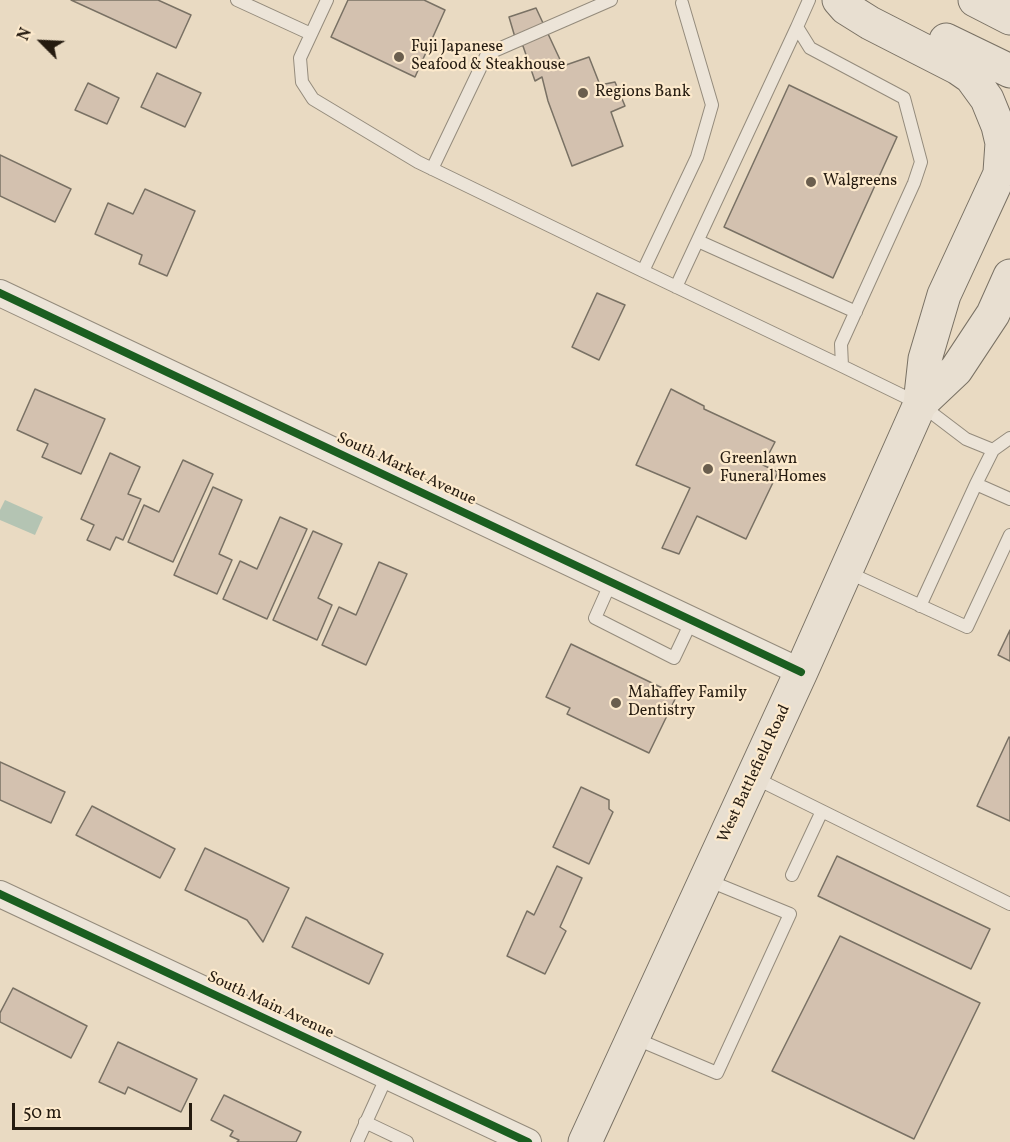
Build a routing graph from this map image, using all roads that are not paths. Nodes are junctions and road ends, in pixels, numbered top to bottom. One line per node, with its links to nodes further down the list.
1 (237, 0): 11 (lane)
2 (327, 0): 11 (lane)
3 (611, 0): 14 (lane)
4 (809, 0): 10 (lane)
5 (838, 0): 13 (main road)
6 (861, 0): 12 (main road)
7 (975, 0): 9 (main road)
8 (682, 1): 16 (lane)
9 (1010, 18)
10 (797, 27): 15 (lane); 20 (lane)
11 (311, 34): 14 (lane)
12 (1010, 71)
13 (1005, 162): 22 (main road, West Battlefield Road)
14 (432, 169): 16 (lane)
15 (698, 240): 18 (lane); 20 (lane)
16 (643, 271): 18 (lane)
17 (1010, 276): 22 (main road, West Battlefield Road)
18 (676, 287): 21 (lane)
19 (0, 293): 29 (street, South Market Avenue)
20 (856, 312): 21 (lane)
21 (842, 366): 22 (lane)
22 (920, 404): 24 (lane); 28 (main road, West Battlefield Road)
23 (1010, 438): 24 (lane)
24 (993, 450): 25 (lane)
25 (976, 484): 26 (lane); 30 (lane)
26 (1010, 499)
27 (1010, 535): 30 (lane)
28 (846, 571): 30 (lane); 32 (main road, West Battlefield Road)
29 (611, 582): 31 (street, South Market Avenue); 31 (lane)
30 (920, 606)
31 (692, 620): 32 (street, South Market Avenue)
32 (801, 672): 33 (main road, West Battlefield Road)
33 (753, 777): 34 (lane); 36 (main road, West Battlefield Road)
34 (822, 811): 35 (lane); 38 (lane)
35 (792, 875)
36 (706, 880): 39 (main road, West Battlefield Road); 39 (lane)
37 (0, 894): 40 (street, South Main Avenue)
38 (1010, 904)
39 (633, 1037): 45 (main road, West Battlefield Road)
40 (387, 1076): 41 (lane); 44 (street, South Main Avenue)
41 (365, 1122): 42 (lane); 43 (lane)
42 (357, 1142)
43 (407, 1142)
44 (528, 1142)
45 (585, 1142)

